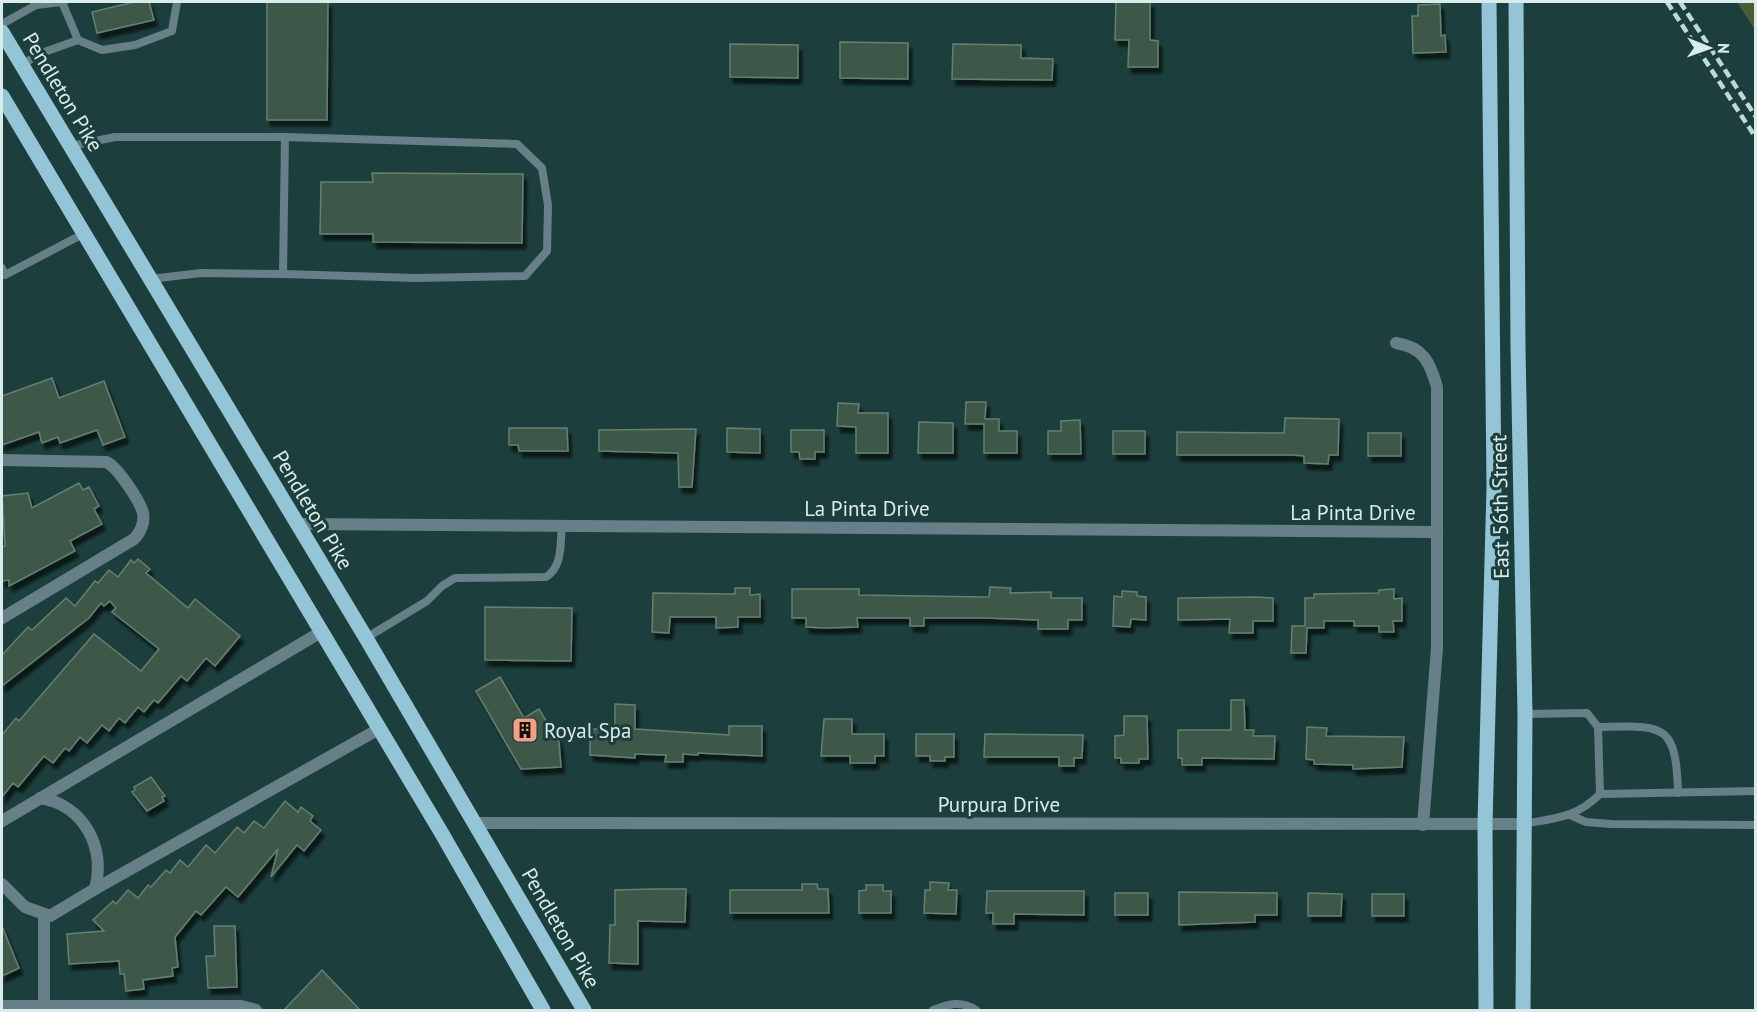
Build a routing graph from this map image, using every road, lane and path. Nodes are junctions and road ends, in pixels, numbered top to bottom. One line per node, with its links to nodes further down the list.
1 (63, 2): 5 (lane); 7 (lane)
2 (177, 2): 7 (lane)
3 (1489, 2): 34 (main road, East 56th Street)
4 (1516, 2): 24 (main road, East 56th Street)
5 (2, 24)
6 (2, 32): 8 (main road, Pendleton Pike)
7 (78, 40): 8 (lane)
8 (22, 66): 11 (main road, Pendleton Pike)
9 (2, 96): 12 (main road)
10 (285, 137): 11 (lane); 14 (lane); 14 (lane)
11 (71, 146): 15 (main road, Pendleton Pike)
12 (83, 234): 13 (lane); 22 (main road)
13 (3, 273)
14 (283, 274): 15 (lane)
15 (150, 279): 18 (main road, Pendleton Pike)
16 (1396, 343): 20 (street)
17 (2, 460): 21 (street)
18 (296, 524): 19 (street, La Pinta Drive); 23 (main road, Pendleton Pike)
19 (562, 526): 20 (street, La Pinta Drive); 23 (lane)
20 (1436, 532): 36 (street)
21 (2, 618)
22 (321, 633): 26 (main road); 30 (street)
23 (366, 638): 33 (main road, Pendleton Pike)
24 (1525, 714): 25 (lane); 35 (main road, East 56th Street)
25 (1598, 727): 28 (lane); 29 (lane)
26 (379, 729): 39 (street); 44 (main road)
27 (1755, 791): 28 (lane)
28 (1678, 793): 29 (lane)
29 (1600, 794): 31 (lane)
30 (40, 798): 32 (street); 39 (street)
31 (1570, 815): 35 (lane); 37 (lane)
32 (2, 821)
33 (475, 823): 36 (street, Purpura Drive); 45 (main road, Pendleton Pike)
34 (1485, 824): 35 (street, Purpura Drive); 36 (street, Purpura Drive); 48 (main road, East 56th Street)
35 (1523, 824): 49 (main road, East 56th Street)
36 (1423, 825)
37 (1755, 825)
38 (2, 884): 40 (street)
39 (95, 889): 40 (street)
40 (44, 915): 42 (street)
41 (2, 1006): 42 (street)
42 (44, 1008): 43 (street)
43 (256, 1011)
44 (543, 1011)
45 (584, 1011)
46 (933, 1011): 47 (lane)
47 (976, 1011)
48 (1486, 1011)
49 (1523, 1011)

